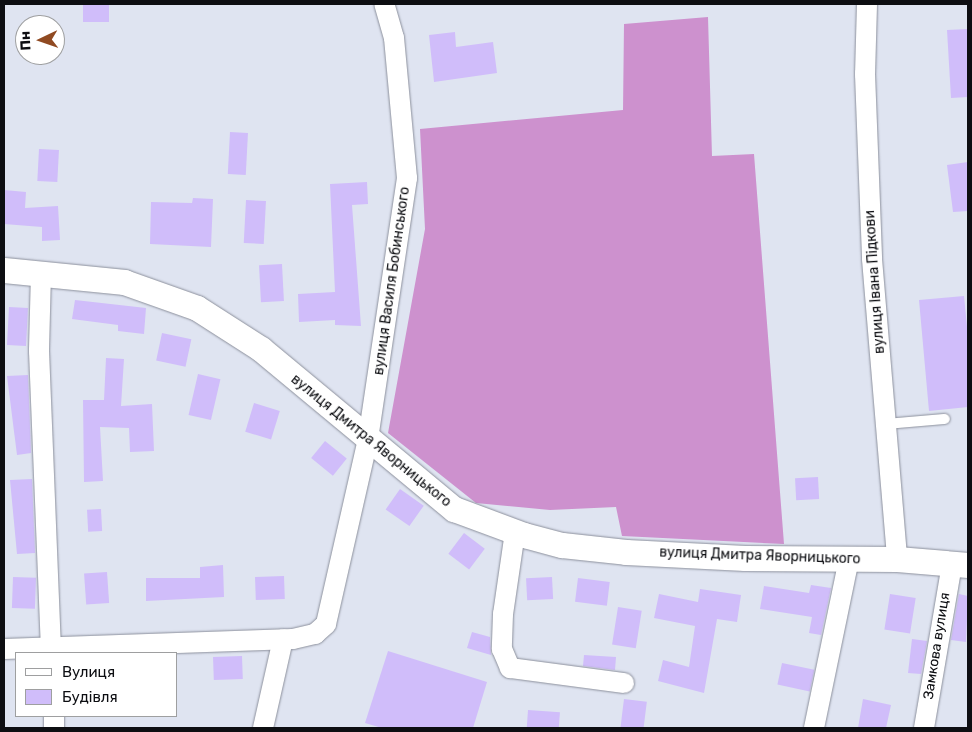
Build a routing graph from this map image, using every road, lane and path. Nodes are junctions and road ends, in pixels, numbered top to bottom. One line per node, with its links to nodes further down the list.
1 (384, 4): 7 (street, вулиця Василя Бобинського)
2 (867, 4): 6 (street, вулиця Івана Підкови)
3 (4, 270): 4 (street, вулиця Дмитра Яворницького)
4 (41, 273): 7 (street, вулиця Дмитра Яворницького); 14 (street)
5 (946, 419): 6 (lane)
6 (885, 424): 10 (street, вулиця Івана Підкови)
7 (368, 439): 8 (street, вулиця Дмитра Яворницького); 12 (street, вулиця Василя Бобинського)
8 (515, 532): 9 (street, вулиця Дмитра Яворницького); 15 (street)
9 (849, 559): 10 (street, вулиця Дмитра Яворницького); 17 (street)
10 (896, 559): 11 (street, вулиця Дмитра Яворницького)
11 (960, 565): 18 (street, Замкова вулиця)
12 (283, 639): 14 (street, вулиця Василя Бобинського); 16 (street)
13 (4, 649): 14 (street, вулиця Василя Бобинського)
14 (51, 651)
15 (624, 683)
16 (263, 728)
17 (814, 728)
18 (924, 728)

